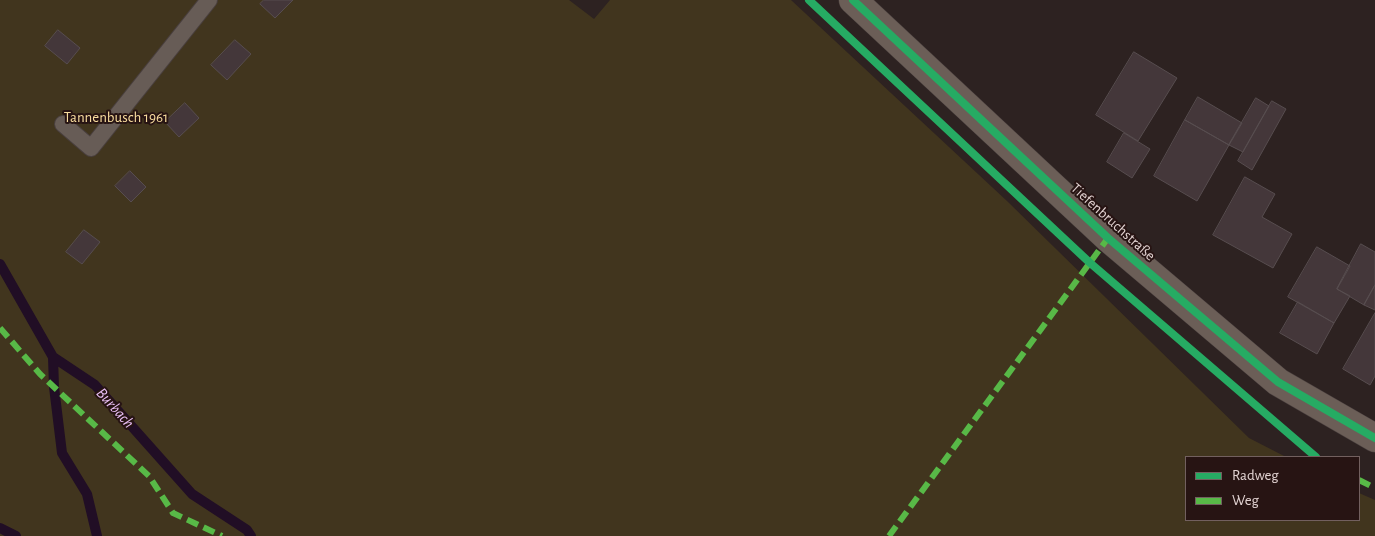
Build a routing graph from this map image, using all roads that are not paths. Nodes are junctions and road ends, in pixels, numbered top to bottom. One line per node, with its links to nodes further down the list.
1 (208, 0): 3 (lane)
2 (853, 0): 4 (street, Tiefenbruchstraße)
3 (63, 124)
4 (1375, 438)

